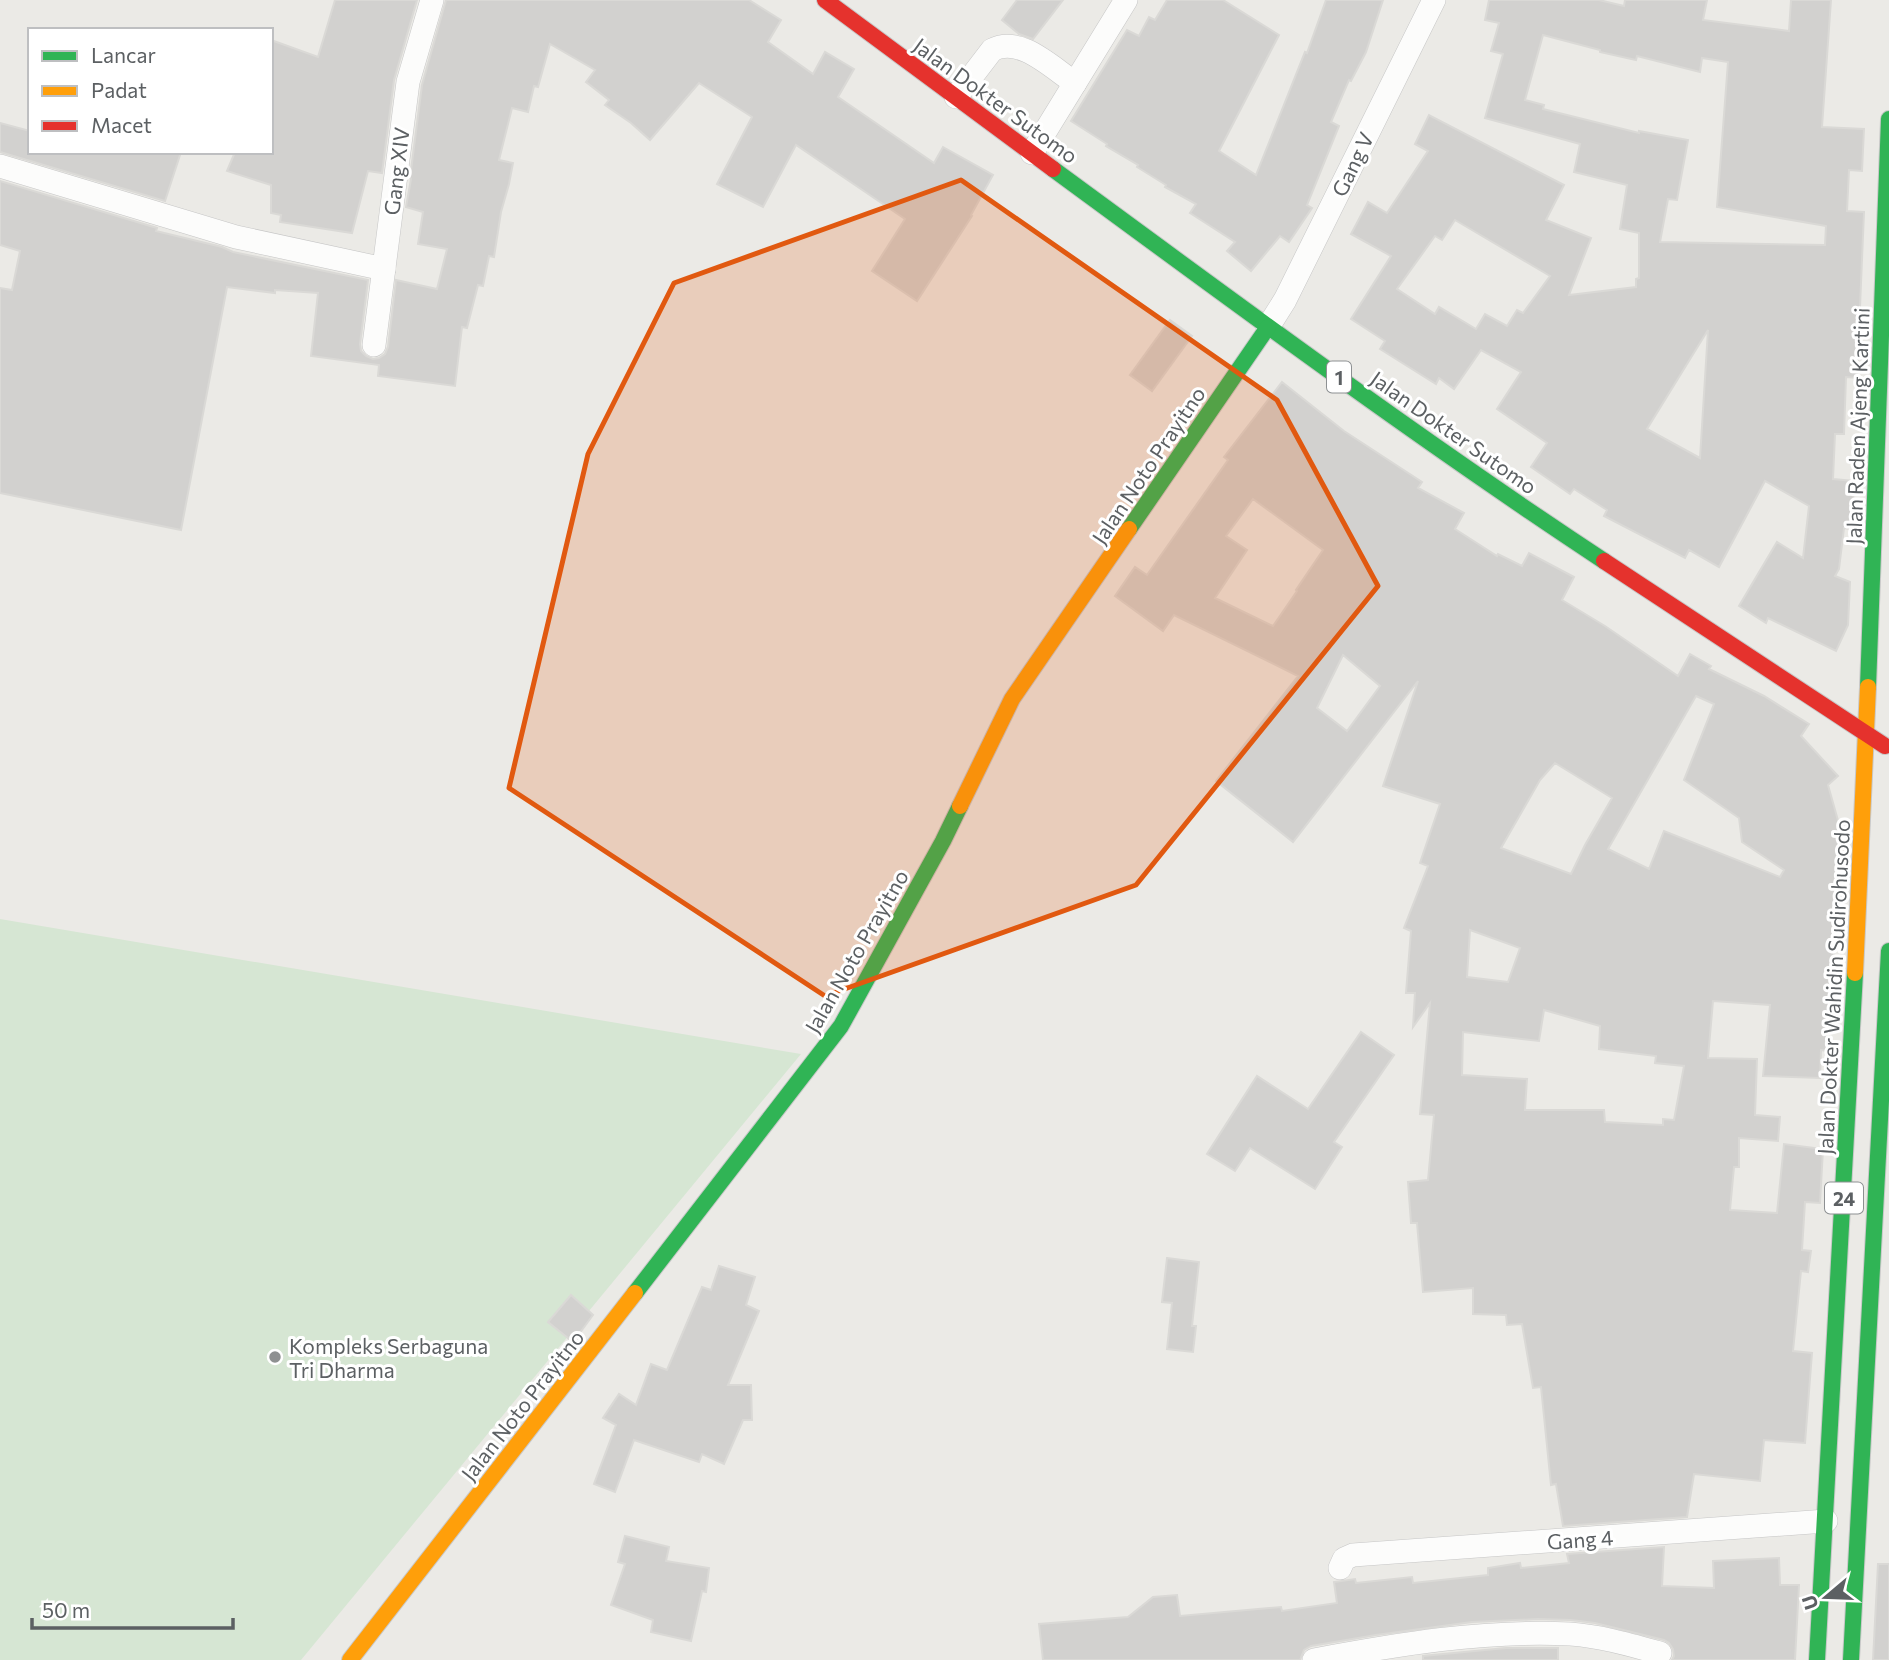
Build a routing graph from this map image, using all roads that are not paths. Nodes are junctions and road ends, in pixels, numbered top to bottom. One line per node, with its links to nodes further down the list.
1 (432, 0): 10 (street, Gang XIV)
2 (825, 0): 6 (main road, Jalan Dokter Sutomo / 1)
3 (1126, 0): 5 (street)
4 (1434, 0): 11 (street, Gang V)
5 (1075, 83): 6 (street); 8 (street)
6 (956, 97): 8 (main road, Jalan Dokter Sutomo / 1)
7 (1889, 119): 13 (main road, Jalan Raden Ajeng Kartini)
8 (1032, 153): 11 (main road, Jalan Dokter Sutomo / 1)
9 (0, 166): 10 (street)
10 (384, 269): 12 (street, Gang XIV)
11 (1268, 327): 13 (main road, Jalan Dokter Sutomo / 1); 19 (main road, Jalan Noto Prayitno)
12 (374, 345)
13 (1866, 735): 14 (main road, 1); 16 (main road, Jalan Dokter Wahidin Sudirohusodo / 24)
14 (1889, 749)
15 (1889, 951): 22 (main road, 24)
16 (1826, 1521): 17 (street, Gang 4); 21 (main road, Jalan Dokter Wahidin Sudirohusodo / 24)
17 (1340, 1568)
18 (1660, 1653): 20 (street)
19 (349, 1660)
20 (1314, 1660)
21 (1818, 1660)
22 (1851, 1660)

